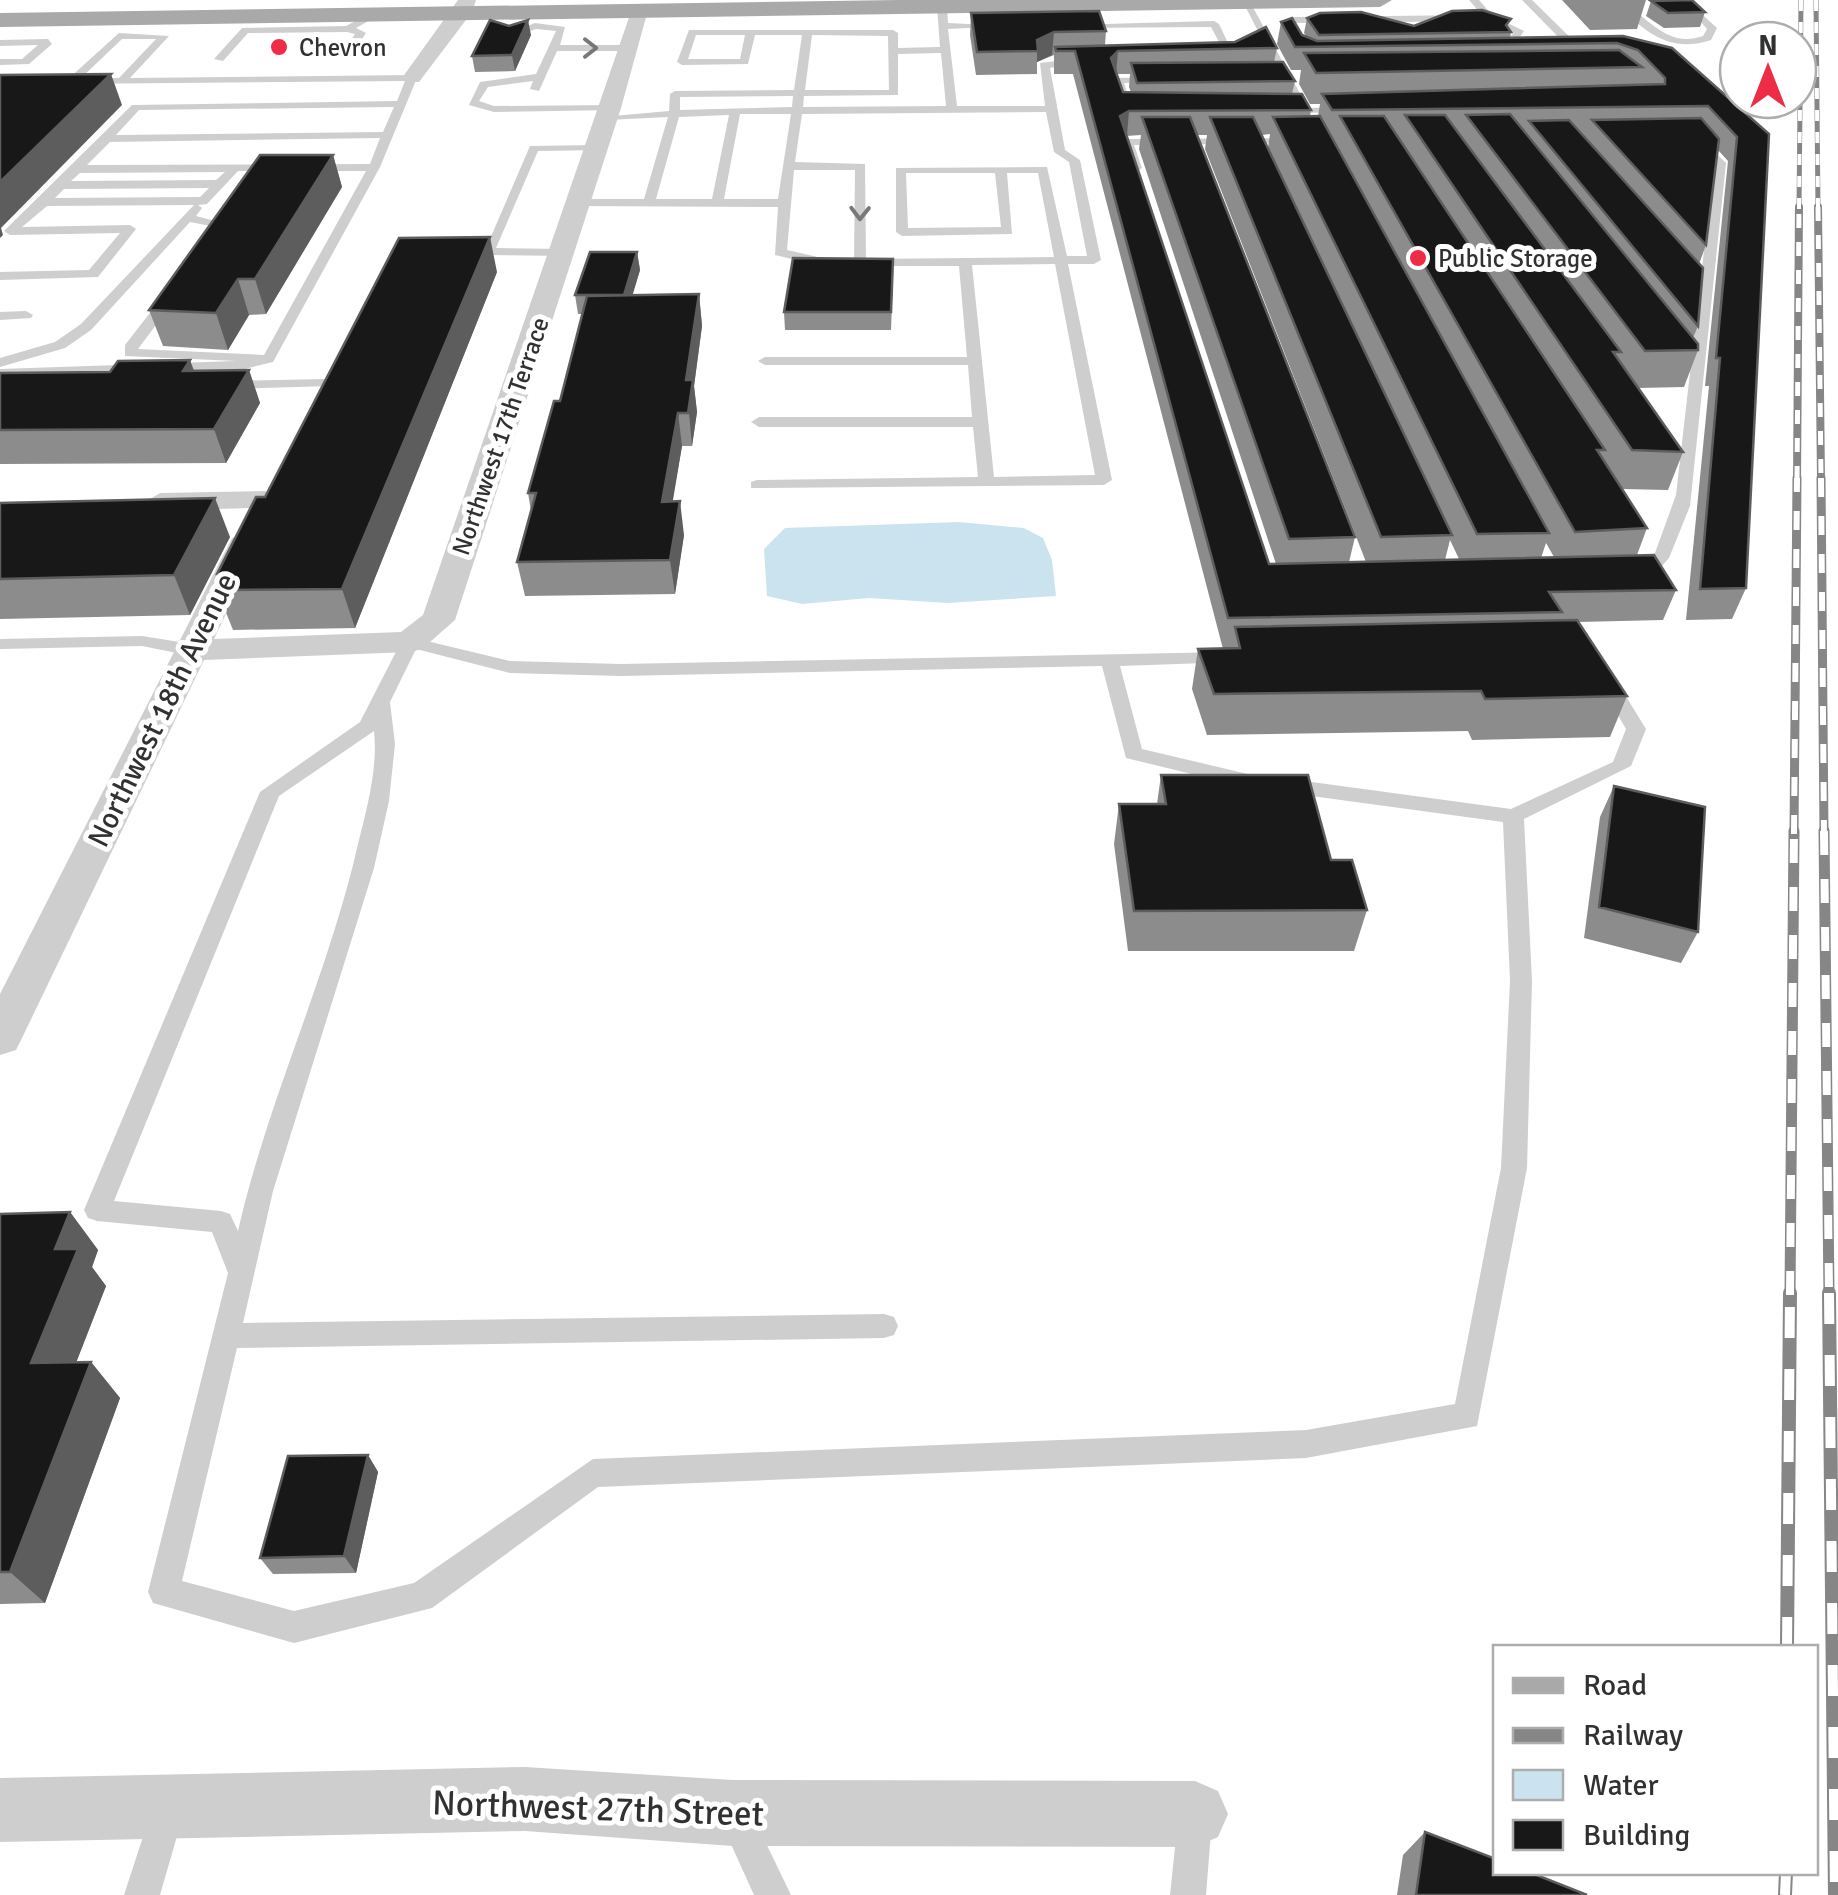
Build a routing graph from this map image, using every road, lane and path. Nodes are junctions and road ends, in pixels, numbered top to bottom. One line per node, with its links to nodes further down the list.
1 (427, 0): 8 (main road)
2 (1380, 0): 5 (main road)
3 (1474, 0): 16 (lane)
4 (1527, 0): 34 (lane)
5 (1245, 1): 14 (main road); 51 (lane)
6 (1619, 4): 10 (lane); 12 (lane)
7 (648, 5): 9 (main road); 15 (main road); 31 (street, Northwest 17th Terrace)
8 (0, 6)
9 (465, 6): 13 (main road); 49 (street)
10 (1687, 6)
11 (1057, 10): 14 (main road); 15 (main road)
12 (1652, 10)
13 (376, 13): 19 (main road); 22 (lane)
14 (1100, 14): 20 (lane); 27 (lane)
15 (943, 16): 21 (lane); 32 (lane)
16 (1490, 18): 17 (lane); 39 (lane)
17 (1405, 19): 23 (lane); 37 (lane)
18 (0, 20): 19 (main road)
19 (240, 22): 22 (lane); 42 (lane)
20 (1162, 24): 28 (lane); 43 (lane)
21 (1015, 26)
22 (348, 28): 36 (lane)
23 (1414, 31)
24 (750, 32): 24 (lane); 25 (lane)
25 (808, 34): 33 (lane); 55 (lane)
26 (510, 35): 30 (lane)
27 (1110, 42)
28 (1170, 42)
29 (0, 43): 45 (lane)
30 (552, 48): 31 (lane, one-way to 31); 47 (lane)
31 (628, 48): 66 (street, Northwest 17th Terrace)
32 (946, 50): 33 (lane); 60 (lane)
33 (893, 51): 55 (lane)
34 (1580, 53): 35 (lane); 41 (lane)
35 (1600, 53)
36 (347, 54)
37 (1306, 54)
38 (1505, 54): 39 (lane)
39 (1523, 54): 40 (lane)
40 (1542, 54)
41 (1561, 54)
42 (219, 59)
43 (1196, 59)
44 (1101, 60): 58 (lane)
45 (0, 62)
46 (492, 71): 54 (lane)
47 (539, 76): 54 (lane); 56 (lane)
48 (1306, 77): 51 (lane)
49 (412, 78): 53 (lane); 57 (lane)
50 (1268, 78): 51 (lane)
51 (1285, 78): 61 (lane)
52 (1174, 79): 65 (lane)
53 (122, 82): 53 (lane)
54 (484, 84): 66 (lane)
55 (799, 93): 59 (lane); 67 (lane)
56 (530, 101)
57 (402, 104): 69 (lane); 71 (lane)
58 (1051, 109): 60 (lane); 95 (lane)
59 (796, 110): 60 (lane); 63 (lane); 78 (lane)
60 (952, 110)
61 (1304, 110): 62 (lane); 64 (lane); 68 (lane)
62 (1364, 110)
63 (735, 111): 67 (lane); 90 (lane)
64 (1284, 111)
65 (1148, 112)
66 (609, 113): 67 (lane); 75 (street, Northwest 17th Terrace)
67 (674, 116): 89 (lane)
68 (1312, 126)
69 (388, 135): 71 (lane); 79 (lane)
70 (1678, 136): 101 (lane)
71 (107, 139): 81 (lane)
72 (1193, 141): 73 (lane); 77 (lane); 83 (lane)
73 (1256, 141): 74 (lane); 76 (lane)
74 (1321, 141)
75 (597, 148): 88 (street, Northwest 17th Terrace); 94 (lane)
76 (1264, 159)
77 (1200, 160)
78 (789, 166): 91 (lane); 96 (lane, one-way to 96)
79 (374, 167): 80 (lane); 108 (lane)
80 (235, 168): 81 (lane); 84 (lane)
81 (77, 169): 85 (lane)
82 (1001, 170): 82 (lane); 95 (lane)
83 (1139, 179)
84 (220, 184): 85 (lane); 86 (lane)
85 (62, 185): 87 (lane)
86 (203, 201): 87 (lane); 92 (lane)
87 (44, 202): 98 (lane)
88 (579, 203): 89 (lane); 94 (street, Northwest 17th Terrace)
89 (648, 203): 90 (lane)
90 (718, 203): 91 (lane)
91 (784, 203): 96 (lane)
92 (187, 218): 93 (lane); 104 (lane)
93 (203, 252)
94 (562, 253): 129 (street, Northwest 17th Terrace)
95 (1061, 261): 97 (lane); 122 (lane)
96 (859, 262): 97 (lane)
97 (965, 262): 107 (lane)
98 (0, 276)
99 (1691, 278): 101 (lane)
100 (182, 280): 108 (lane)
101 (1704, 292): 114 (lane)
102 (0, 316): 103 (lane)
103 (26, 316)
104 (77, 332): 105 (lane); 109 (lane); 112 (lane)
105 (0, 352)
106 (765, 360): 107 (lane)
107 (974, 361): 118 (lane)
108 (244, 362): 112 (lane)
109 (0, 363)
110 (1682, 363): 114 (lane)
111 (334, 368): 115 (lane); 116 (street)
112 (92, 371): 113 (lane)
113 (0, 373)
114 (1694, 378): 121 (lane)
115 (0, 390)
116 (309, 416)
117 (759, 422): 118 (lane)
118 (980, 422): 122 (lane)
119 (1674, 465): 121 (lane)
120 (282, 467): 124 (street, Northwest 18th Avenue)
121 (1686, 481): 127 (lane)
122 (986, 482): 123 (lane)
123 (756, 484)
124 (265, 500): 125 (street); 131 (street, Northwest 18th Avenue)
125 (132, 503)
126 (1643, 549): 127 (lane)
127 (1653, 565): 128 (lane)
128 (1611, 580)
129 (410, 642): 131 (street); 133 (lane); 135 (lane)
130 (0, 644): 131 (lane)
131 (192, 650): 137 (street, Northwest 18th Avenue)
132 (1245, 658): 133 (lane)
133 (1110, 660): 136 (lane)
134 (1595, 669): 136 (lane)
135 (380, 702): 138 (lane); 138 (lane)
136 (1513, 816): 140 (lane)
137 (0, 1038)
138 (241, 1272): 140 (lane)
139 (884, 1326): 140 (lane)
140 (226, 1336)
141 (0, 1810): 142 (street, Northwest 27th Street)
142 (168, 1810): 143 (street, Northwest 27th Street); 145 (lane)
143 (733, 1813): 144 (street, Northwest 27th Street); 146 (lane)
144 (1195, 1814): 147 (lane)
145 (142, 1895)
146 (773, 1895)
147 (1188, 1895)

